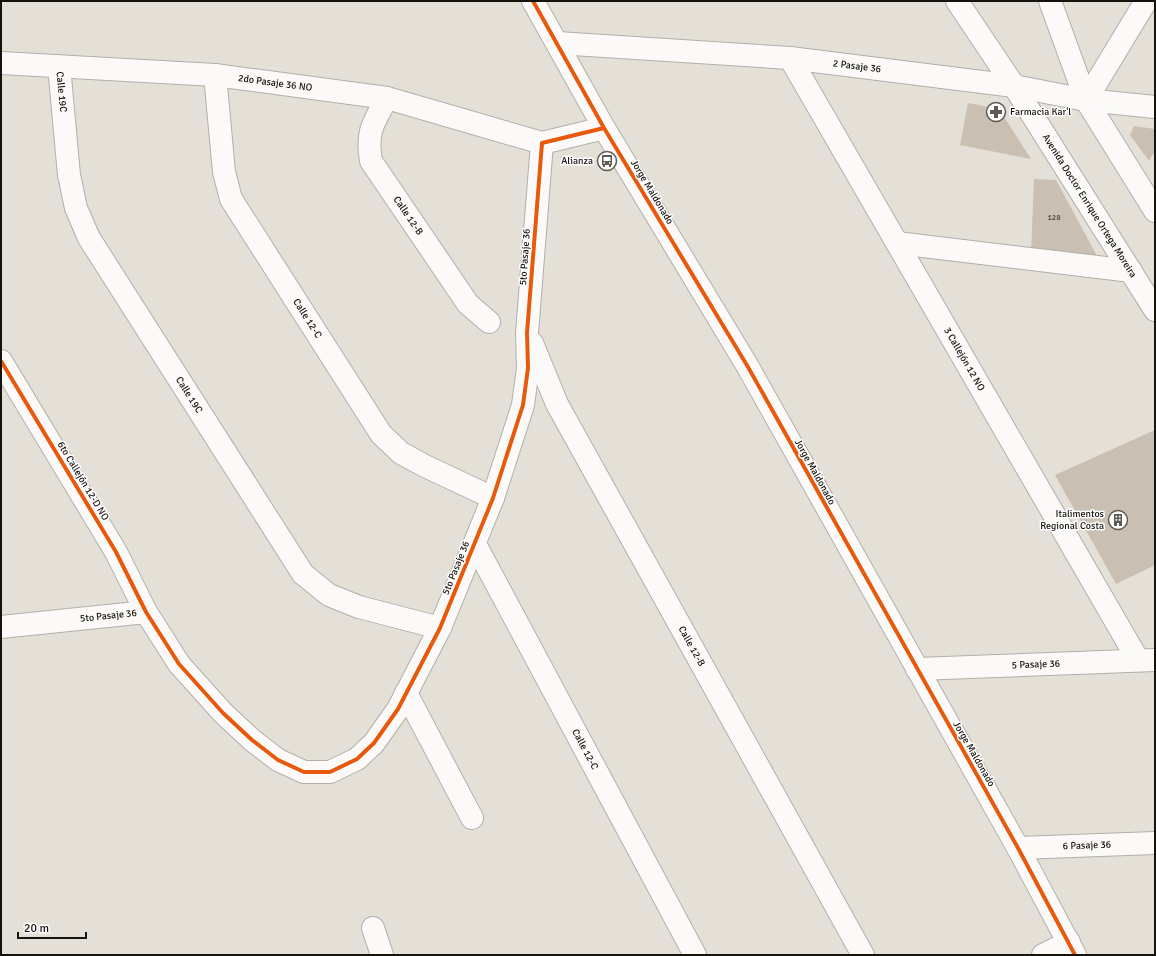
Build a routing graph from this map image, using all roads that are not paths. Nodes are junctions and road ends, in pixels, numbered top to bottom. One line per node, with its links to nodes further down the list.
1 (533, 1): 5 (street, Jorge Maldonado)
2 (957, 1): 10 (street, Avenida Doctor Enrique Ortega Moreira)
3 (1050, 1): 12 (street)
4 (1146, 1): 12 (street)
5 (557, 43): 6 (street, 2 Pasaje 36); 14 (street, Jorge Maldonado)
6 (790, 58): 10 (street, 2 Pasaje 36); 17 (street, 3 Callejón 12 NO)
7 (1, 63): 8 (street, 2do Pasaje 36 NO)
8 (59, 66): 9 (street, 2do Pasaje 36 NO); 27 (street, Calle 19C)
9 (216, 75): 11 (street, 2do Pasaje 36 NO); 23 (street, Calle 12-C)
10 (1014, 86): 12 (street, 2 Pasaje 36); 18 (street, Avenida Doctor Enrique Ortega Moreira)
11 (387, 98): 15 (street, 2do Pasaje 36 NO); 20 (street, Calle 12-B)
12 (1086, 100): 13 (street, 2 Pasaje 36); 16 (street)
13 (1155, 107)
14 (604, 128): 15 (street); 29 (street, Jorge Maldonado)
15 (542, 143): 21 (street, 5to Pasaje 36)
16 (1155, 211)
17 (897, 243): 18 (street); 28 (street, 3 Callejón 12 NO)
18 (1130, 272): 19 (street, Avenida Doctor Enrique Ortega Moreira)
19 (1155, 310)
20 (489, 322)
21 (527, 333): 23 (street, 5to Pasaje 36); 38 (street, Calle 12-B)
22 (1, 361): 25 (street, 6to Callejón 12-D NO)
23 (493, 498): 24 (street, 5to Pasaje 36)
24 (475, 544): 27 (street, 5to Pasaje 36); 37 (street, Calle 12-C)
25 (146, 612): 26 (street, 5to Pasaje 36); 30 (street, 5to Pasaje 36)
26 (1, 627)
27 (440, 628): 30 (street, 5to Pasaje 36)
28 (1147, 660): 29 (street, 5 Pasaje 36)
29 (917, 669): 33 (street, Jorge Maldonado)
30 (406, 693): 31 (street)
31 (472, 818)
32 (1155, 843): 33 (street, 6 Pasaje 36)
33 (1018, 848): 35 (street, Jorge Maldonado)
34 (373, 928): 36 (street)
35 (1072, 949): 39 (street)
36 (382, 955)
37 (695, 955)
38 (863, 955)
39 (1043, 955)

